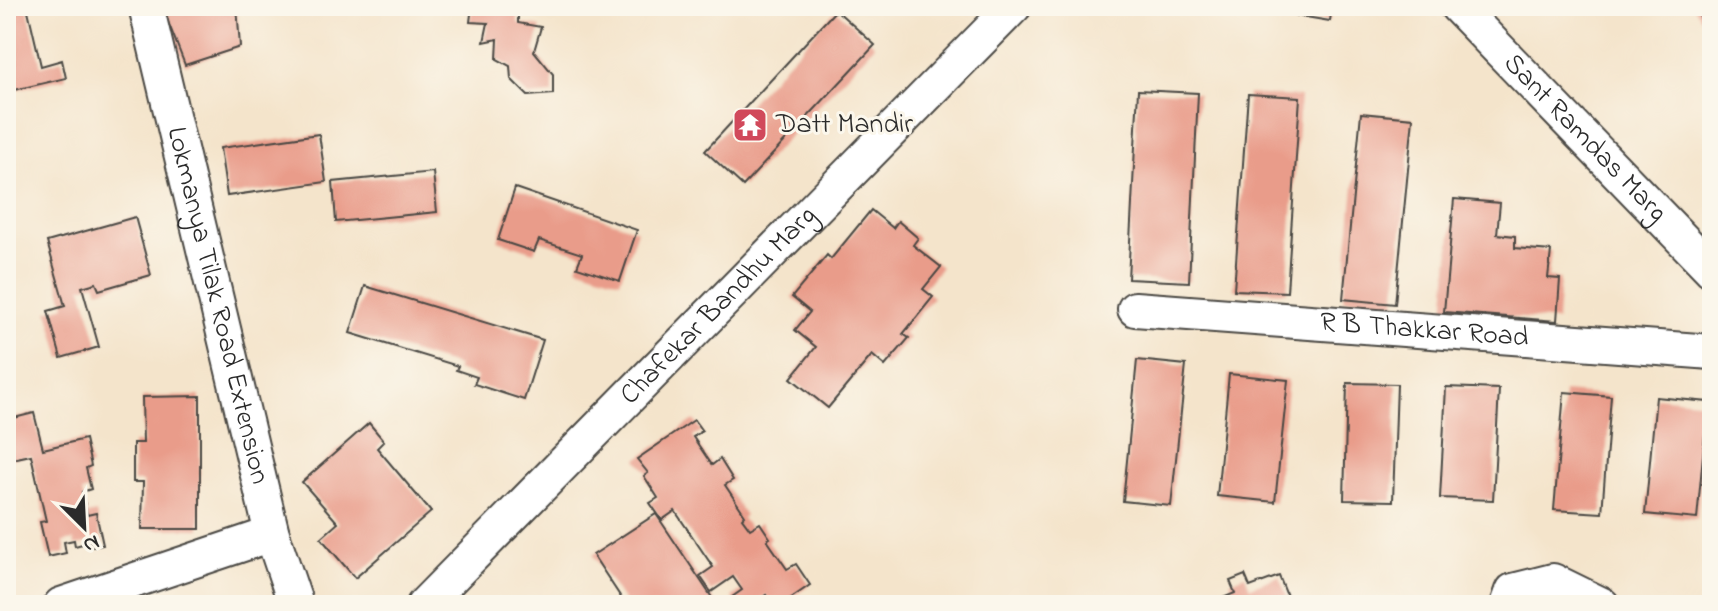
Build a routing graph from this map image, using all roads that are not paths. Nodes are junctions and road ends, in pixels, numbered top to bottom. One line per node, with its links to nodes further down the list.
1 (146, 6): 7 (street, Lokmanya Tilak Road Extension)
2 (1014, 6): 10 (street, Chafekar Bandhu Marg)
3 (1457, 6): 4 (street, Sant Ramdas Marg)
4 (1712, 270)
5 (1135, 309): 6 (street, R B Thakkar Road)
6 (1712, 352)
7 (272, 534): 8 (street); 9 (street, Lokmanya Tilak Road Extension)
8 (61, 605)
9 (296, 605)
10 (424, 605)
11 (1508, 605): 12 (street)
12 (1602, 605)

